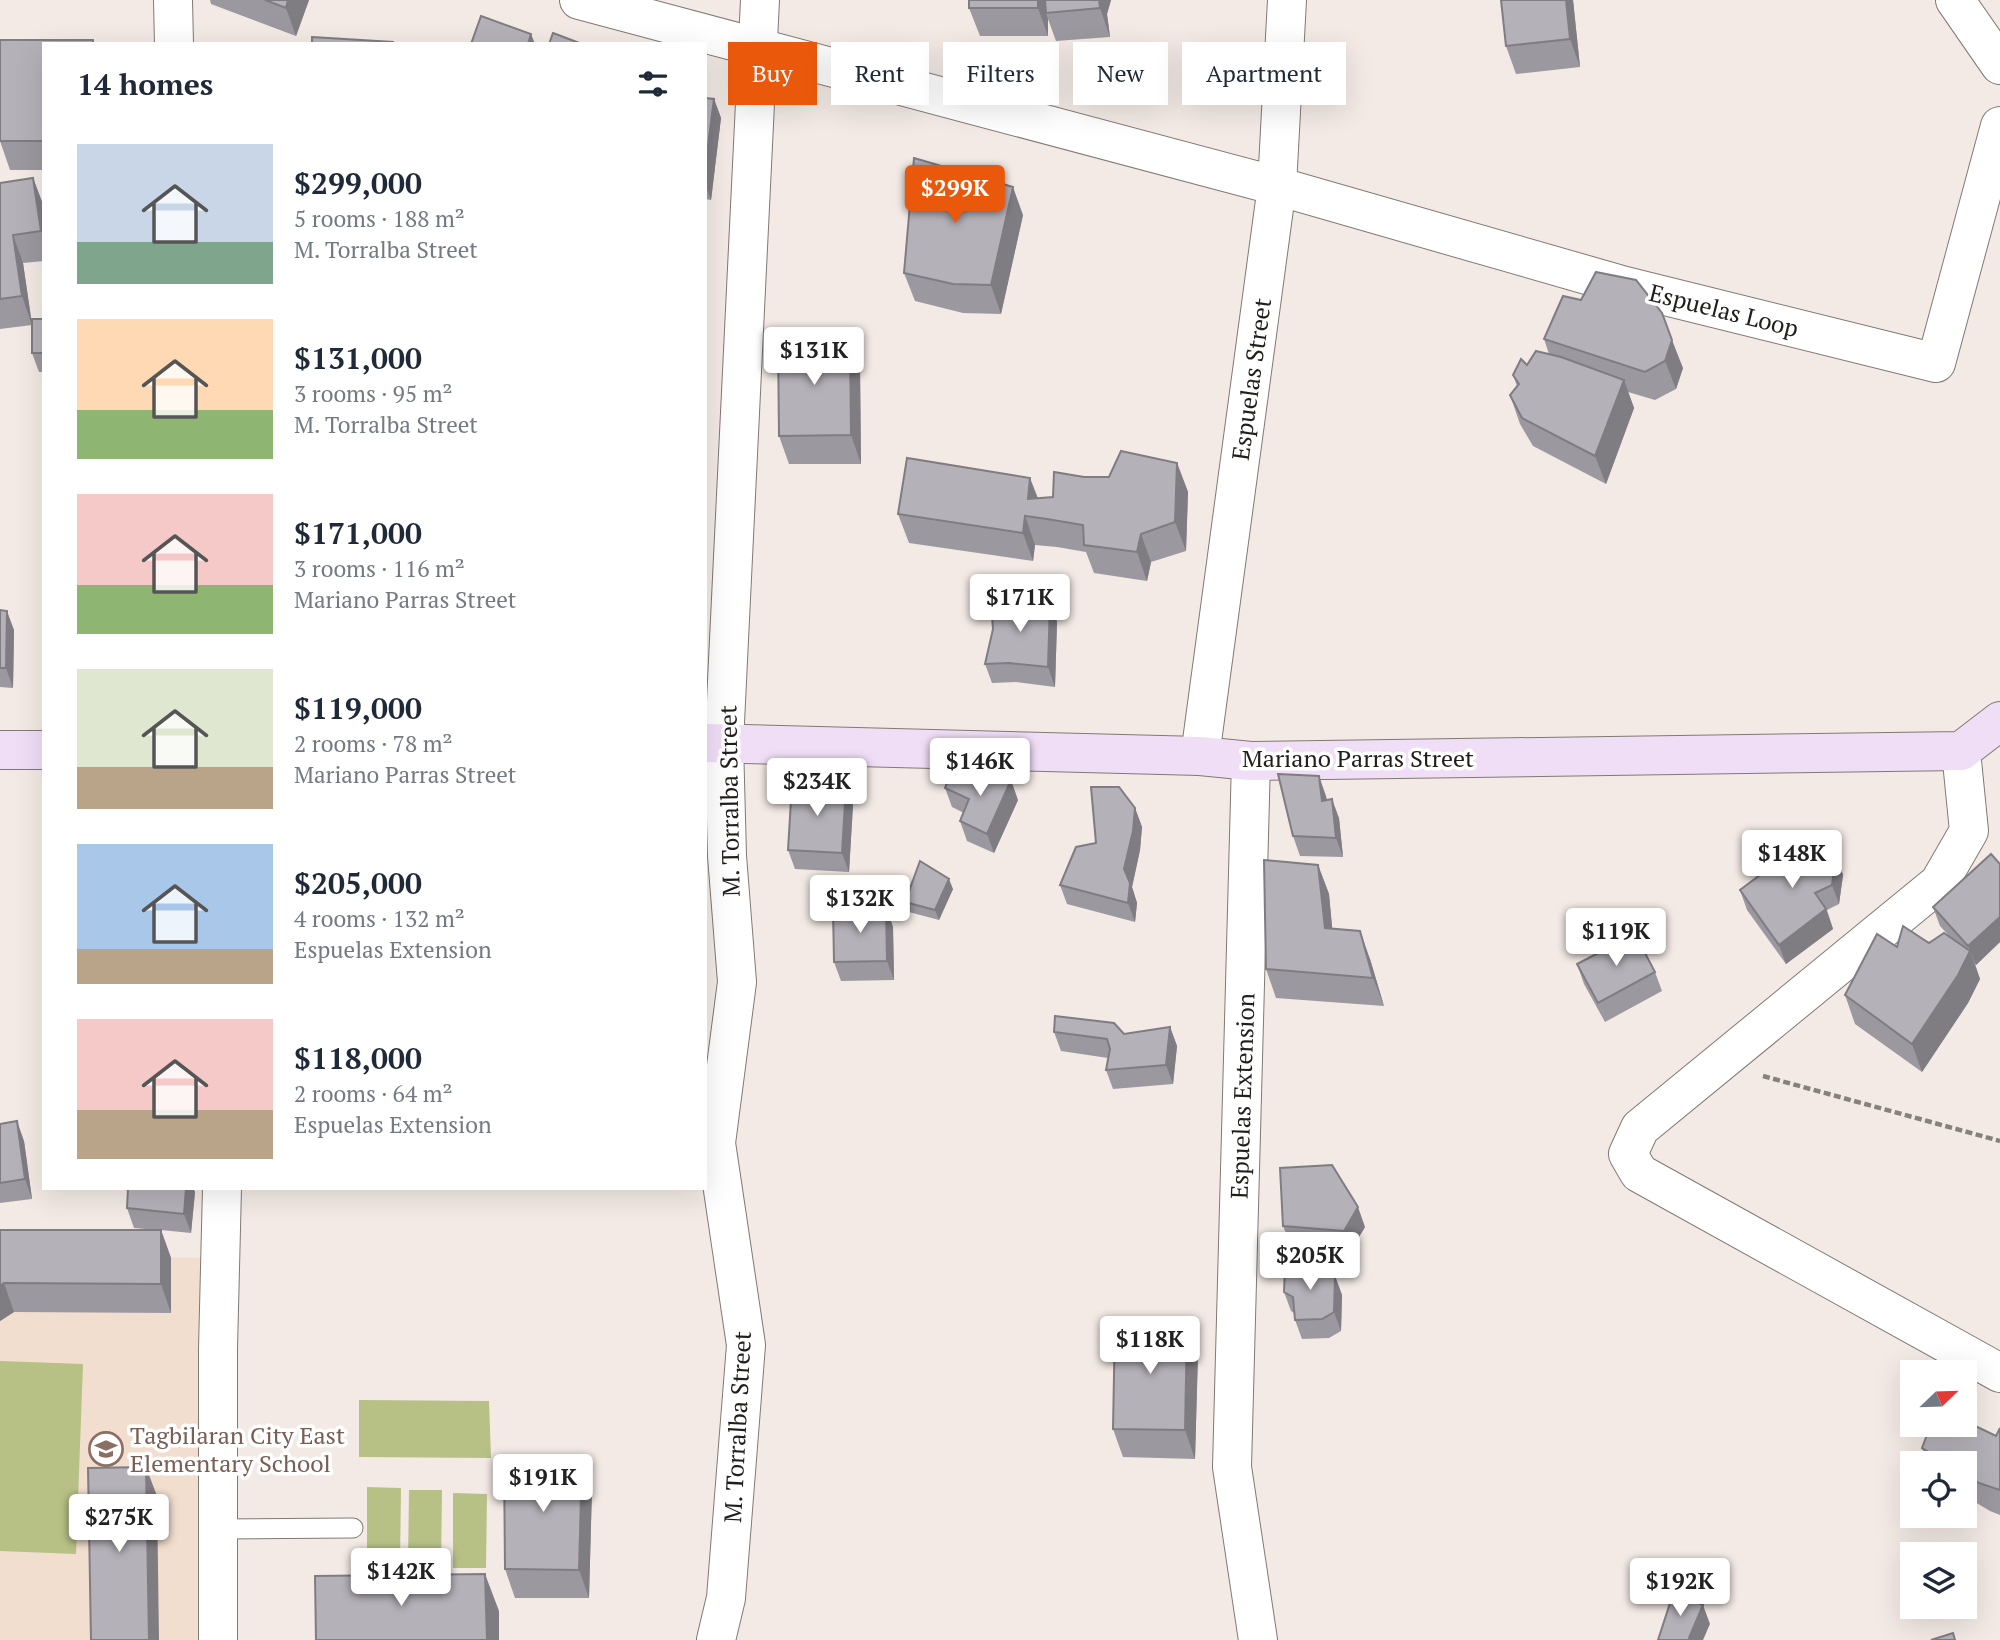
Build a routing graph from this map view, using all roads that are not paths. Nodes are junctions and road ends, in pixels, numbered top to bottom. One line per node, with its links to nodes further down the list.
1 (173, 0): 6 (street)
2 (579, 0): 7 (street)
3 (760, 0): 8 (street, M. Torralba Street)
4 (1287, 0): 13 (street, Espuelas Street)
5 (1955, 0): 10 (street)
6 (174, 42)
7 (735, 42)
8 (757, 42)
9 (817, 64): 13 (street)
10 (2000, 65)
11 (754, 105): 15 (street, M. Torralba Street)
12 (2000, 126): 13 (street, Espuelas Loop)
13 (1277, 186): 19 (street, Espuelas Street)
14 (2000, 721): 18 (main road)
15 (715, 743): 19 (main road, Mariano Parras Street); 26 (street, M. Torralba Street)
16 (0, 750): 17 (main road)
17 (42, 750)
18 (1961, 751): 20 (main road, Mariano Parras Street); 22 (street)
19 (1200, 756): 20 (main road, Mariano Parras Street)
20 (1251, 761): 27 (street, Espuelas Extension)
21 (222, 1190): 24 (street)
22 (2000, 1373)
23 (353, 1528): 24 (lane)
24 (219, 1530): 25 (street)
25 (218, 1640)
26 (716, 1640)
27 (1258, 1640)

